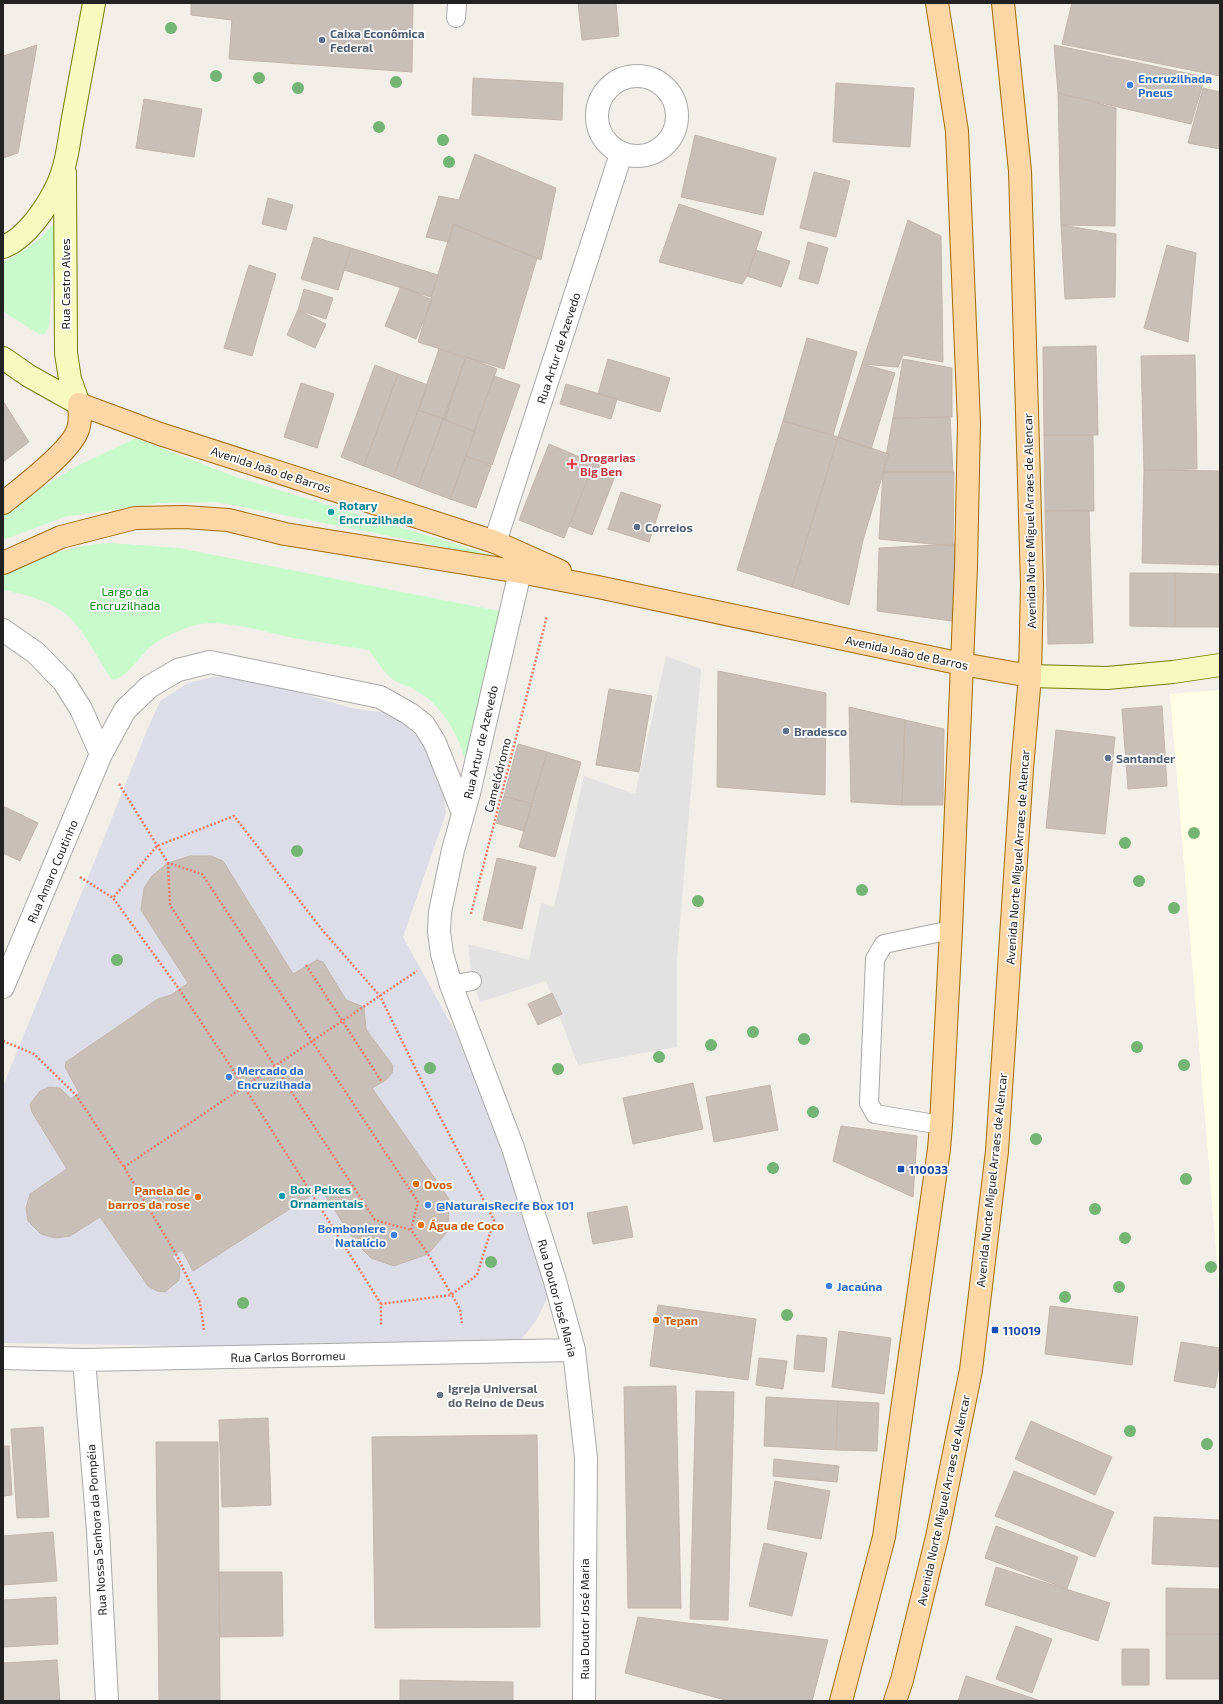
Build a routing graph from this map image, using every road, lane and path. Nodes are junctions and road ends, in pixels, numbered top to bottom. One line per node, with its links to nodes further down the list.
1 (94, 3): 5 (street, Rua Castro Alves)
2 (937, 3): 16 (main road)
3 (1003, 3): 18 (main road, Avenida Norte Miguel Arraes de Alencar)
4 (621, 154): 10 (street, Rua Artur de Azevedo)
5 (65, 162): 6 (street, Rua Castro Alves); 8 (street, Rua Castro Alves)
6 (3, 247)
7 (3, 358): 8 (street)
8 (78, 404): 9 (main road); 10 (main road, Avenida João de Barros)
9 (3, 503)
10 (495, 542): 13 (main road, Avenida João de Barros)
11 (3, 563): 12 (main road, Avenida João de Barros)
12 (520, 572): 13 (main road, Avenida João de Barros); 20 (street, Rua Artur de Azevedo)
13 (598, 587): 16 (main road, Avenida João de Barros)
14 (547, 616): 26 (path, Camelódromo)
15 (3, 630): 19 (street)
16 (962, 664): 18 (main road, Avenida João de Barros); 27 (main road)
17 (1220, 665): 18 (street, Avenida João de Barros)
18 (1030, 676): 54 (main road, Avenida Norte Miguel Arraes de Alencar)
19 (101, 754): 20 (street); 21 (path); 22 (street, Rua Amaro Coutinho)
20 (463, 813): 25 (street, Rua Artur de Azevedo)
21 (157, 846): 23 (path); 24 (path); 33 (path)
22 (56, 861): 24 (path); 32 (street, Rua Amaro Coutinho)
23 (168, 864): 36 (path); 37 (path)
24 (114, 898): 39 (path)
25 (440, 912): 28 (street, Rua Doutor José Maria)
26 (470, 916)
27 (951, 930): 40 (main road); 40 (lane)
28 (442, 954): 31 (street, Rua Doutor José Maria); 33 (path)
29 (306, 965): 34 (path)
30 (472, 981): 31 (lane)
31 (451, 985): 45 (street, Rua Doutor José Maria)
32 (3, 987)
33 (380, 996): 34 (path); 43 (path)
34 (342, 1021): 36 (path); 38 (path)
35 (3, 1041): 41 (path)
36 (312, 1042): 37 (path); 42 (path)
37 (275, 1067): 39 (path); 42 (path)
38 (382, 1082)
39 (244, 1088): 41 (path); 44 (path)
40 (941, 1125): 53 (main road)
41 (124, 1167): 48 (path)
42 (410, 1230): 43 (path)
43 (451, 1295): 44 (path); 46 (path)
44 (381, 1304): 47 (path)
45 (574, 1350): 46 (street, Rua Carlos Borromeu); 52 (street, Rua Doutor José Maria)
46 (466, 1352): 47 (street, Rua Carlos Borromeu)
47 (382, 1354): 48 (street, Rua Carlos Borromeu)
48 (208, 1357): 50 (street, Rua Carlos Borromeu)
49 (3, 1358): 50 (street, Rua Carlos Borromeu)
50 (84, 1360): 51 (street, Rua Nossa Senhora da Pompéia)
51 (107, 1701)
52 (584, 1701)
53 (841, 1701)
54 (895, 1701)

